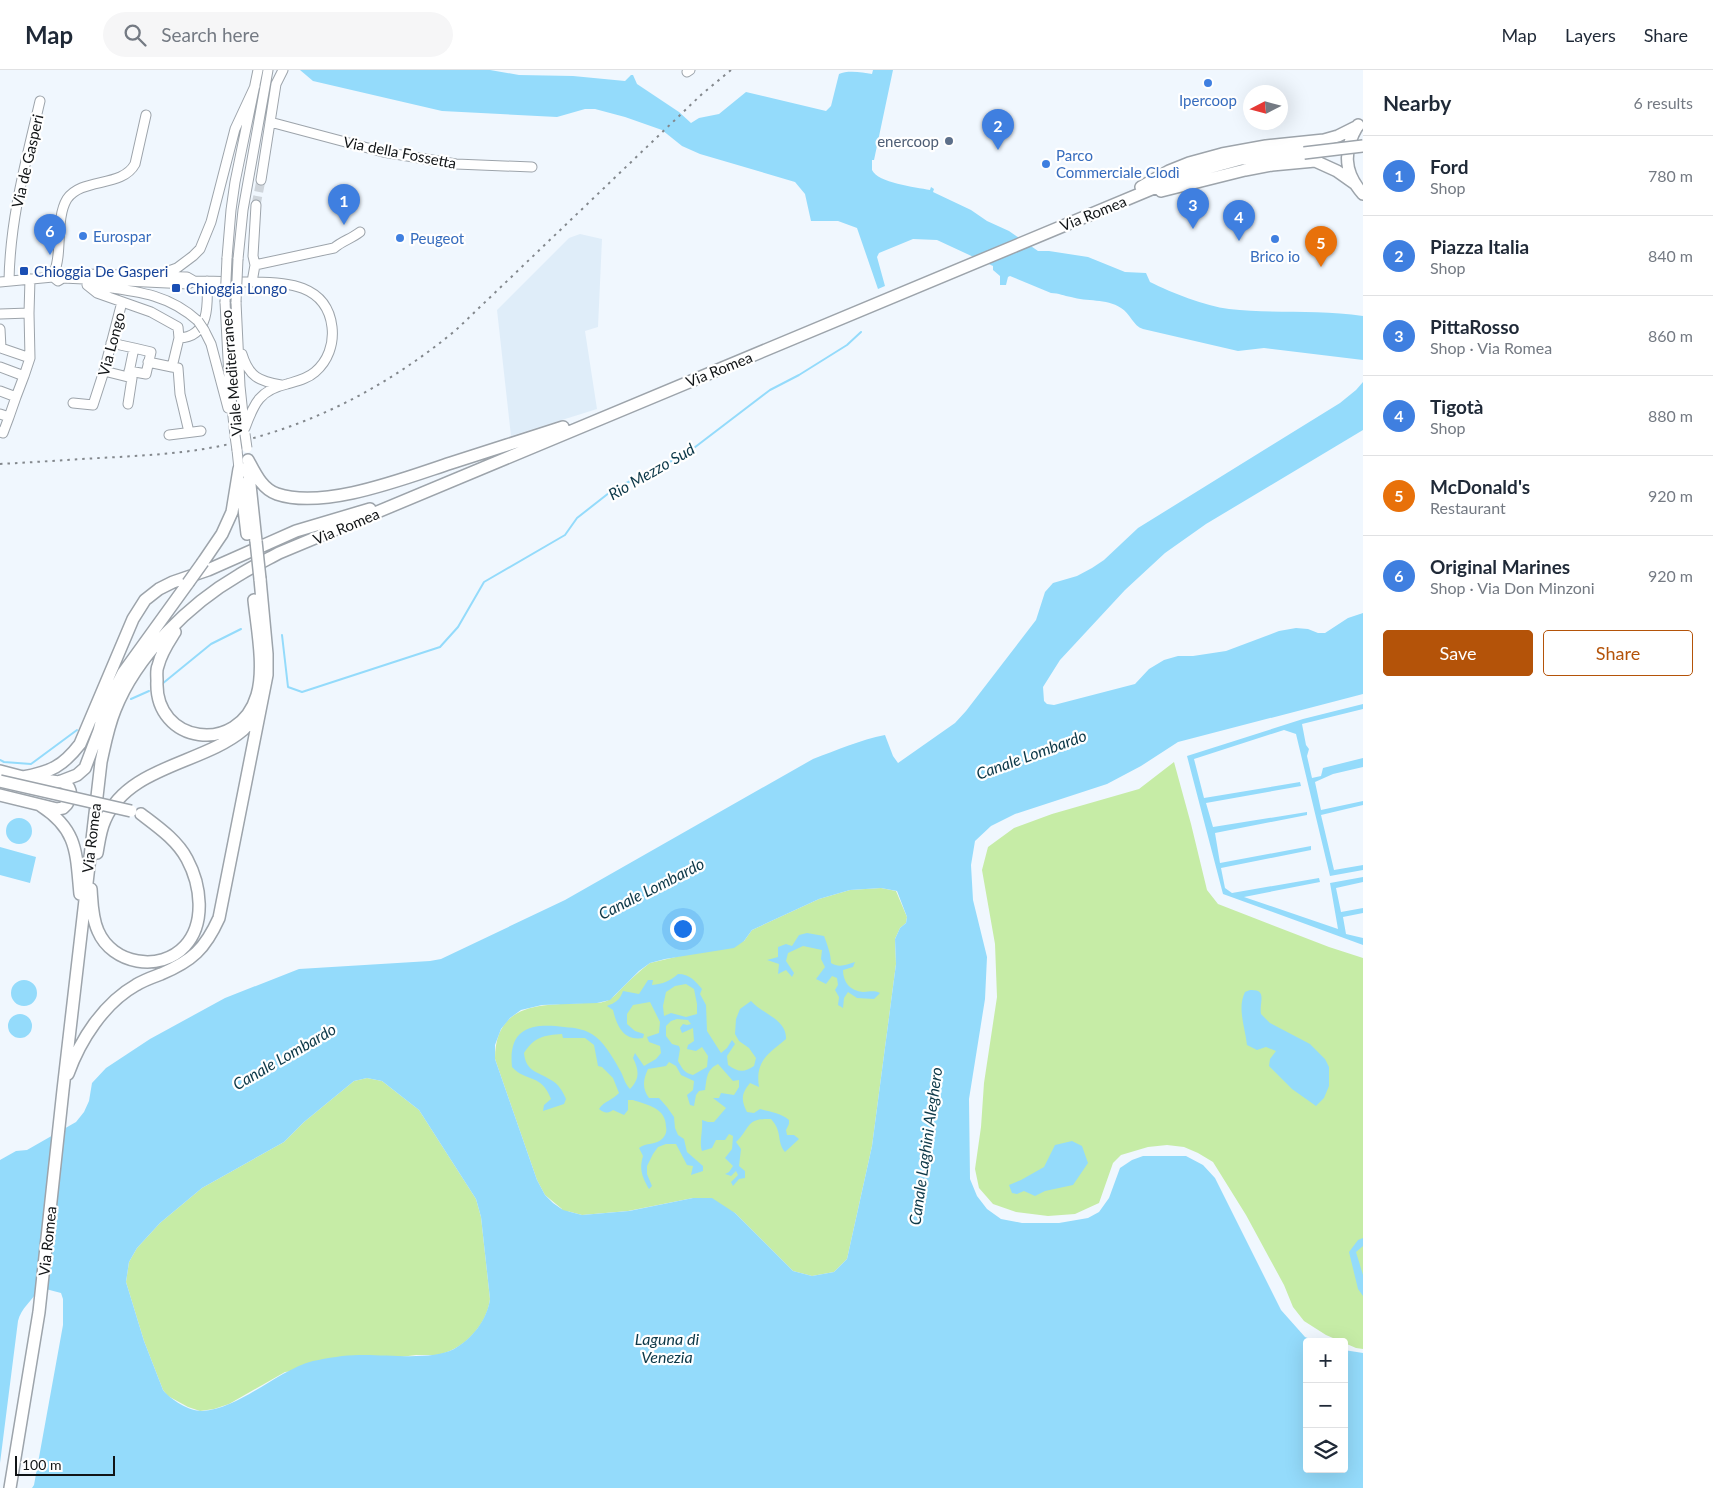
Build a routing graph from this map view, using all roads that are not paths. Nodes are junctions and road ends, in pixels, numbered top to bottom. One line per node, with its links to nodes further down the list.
1 (258, 70): 4 (street, Viale Mediterraneo)
2 (268, 70): 32 (street, Viale Mediterraneo, bridge)
3 (283, 70): 7 (street)
4 (255, 86): 19 (street); 50 (street, Viale Mediterraneo, bridge)
5 (40, 101): 22 (street, Via de Gasperi)
6 (146, 115): 18 (street)
7 (270, 122): 10 (street, Via della Fossetta); 11 (street)
8 (1360, 123): 12 (main road); 15 (main road)
9 (1363, 146): 15 (main road, Via Romea, bridge)
10 (532, 167)
11 (260, 180)
12 (1354, 183): 13 (main road); 15 (main road)
13 (1363, 194)
14 (256, 205): 17 (street)
15 (1098, 210): 48 (main road, Via Romea)
16 (360, 232): 17 (street)
17 (255, 265): 24 (street)
18 (59, 276): 19 (street); 20 (street); 21 (street); 25 (street)
19 (155, 276): 21 (street)
20 (30, 279): 22 (street); 28 (street)
21 (194, 280): 23 (street)
22 (4, 281)
23 (207, 281): 24 (street); 31 (street)
24 (252, 282): 43 (street)
25 (87, 285): 26 (street); 27 (street, Via Longo)
26 (144, 293): 27 (street); 50 (street, bridge)
27 (122, 302): 31 (street); 33 (street, Via Longo)
28 (28, 313): 29 (street); 36 (street)
29 (0, 314)
30 (0, 329): 35 (street)
31 (179, 338): 38 (street)
32 (237, 339): 43 (street); 52 (street, Viale Mediterraneo)
33 (111, 343): 34 (street); 40 (street, Via Longo)
34 (134, 348): 37 (street); 41 (street)
35 (0, 351): 36 (street)
36 (30, 358): 42 (street)
37 (148, 362): 38 (street); 41 (street)
38 (172, 367): 54 (street)
39 (0, 368): 42 (street)
40 (104, 371): 41 (street); 46 (street, Via Longo)
41 (129, 374): 47 (street)
42 (24, 376): 45 (street)
43 (281, 385): 52 (street)
44 (0, 391): 45 (street)
45 (16, 397): 49 (street)
46 (73, 403)
47 (128, 404)
48 (615, 412): 56 (main road); 57 (main road, Via Romea)
49 (4, 415): 53 (street)
50 (234, 426): 56 (street, Viale Mediterraneo, bridge)
51 (201, 431): 54 (street)
52 (245, 431): 56 (street, Viale Mediterraneo, bridge)
53 (0, 432)
54 (189, 432): 55 (street)
55 (170, 435)
56 (244, 464): 58 (main road); 61 (main road, bridge)
57 (418, 496): 59 (main road, Via Romea); 63 (main road)
58 (256, 580): 59 (main road); 60 (main road)
59 (198, 605): 66 (main road, Via Romea)
60 (262, 709): 71 (main road); 73 (main road)
61 (99, 730): 65 (main road); 66 (main road)
62 (0, 771): 63 (main road)
63 (23, 777): 65 (main road)
64 (0, 781): 69 (main road, bridge)
65 (61, 781): 68 (main road)
66 (96, 793): 70 (main road, Via Romea)
67 (0, 795): 68 (main road)
68 (41, 806): 72 (main road)
69 (136, 812): 71 (main road); 73 (main road)
70 (90, 851): 71 (main road); 72 (main road, Via Romea)
71 (91, 895)
72 (82, 920): 74 (main road, Via Romea)
73 (176, 968): 74 (main road)
74 (63, 1090): 75 (main road, Via Romea)
75 (10, 1488)

